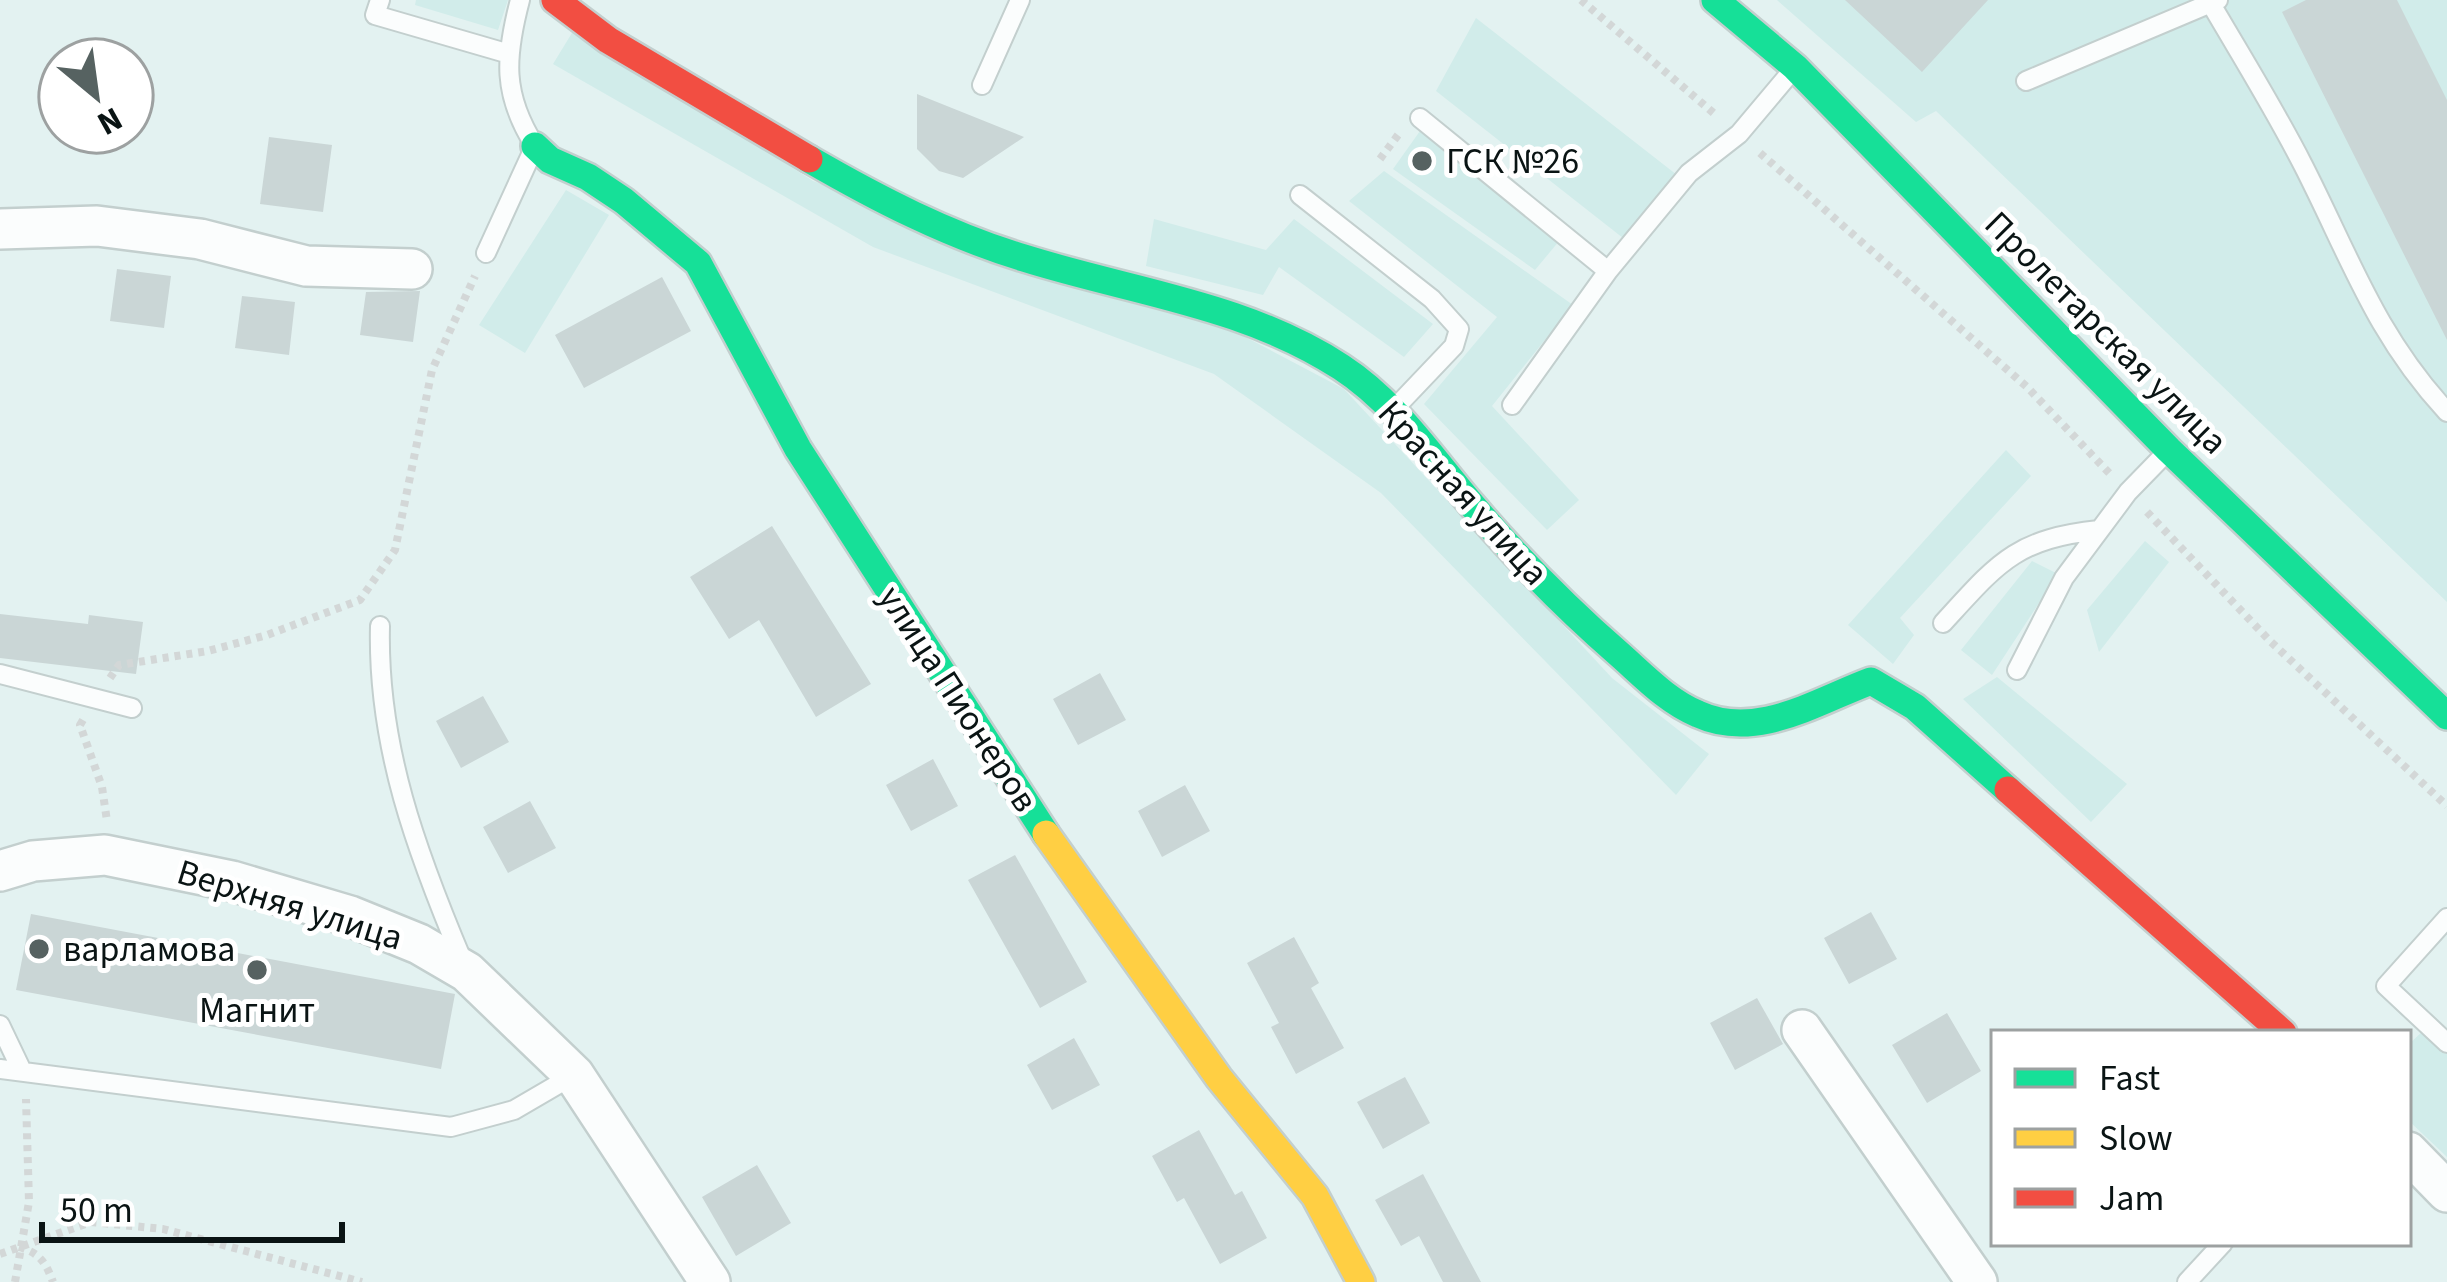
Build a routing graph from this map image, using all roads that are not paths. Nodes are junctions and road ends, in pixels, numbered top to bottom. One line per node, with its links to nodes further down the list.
1 (380, 0): 7 (lane)
2 (520, 0): 7 (lane)
3 (555, 0): 19 (street, Красная улица)
4 (1020, 0): 10 (lane)
5 (1715, 0): 8 (street, Пролетарская улица)
6 (2214, 2): 9 (lane); 20 (lane)
7 (506, 53): 12 (lane)
8 (1795, 67): 17 (lane); 21 (street, Пролетарская улица)
9 (2026, 81)
10 (982, 85)
11 (1420, 118): 17 (lane)
12 (536, 146): 15 (lane); 43 (street, улица Пионеров)
13 (1300, 195): 19 (lane)
14 (0, 229): 16 (street)
15 (486, 253)
16 (412, 269)
17 (1608, 271): 18 (lane)
18 (1512, 405)
19 (1392, 412): 34 (street, Красная улица)
20 (2447, 412)
21 (2169, 450): 22 (lane); 28 (street, Пролетарская улица)
22 (2099, 530): 23 (lane); 25 (lane)
23 (1943, 622)
24 (380, 626): 31 (lane)
25 (2017, 670)
26 (0, 674): 27 (lane)
27 (132, 708)
28 (2447, 716)
29 (0, 871): 31 (street, Верхняя улица)
30 (2447, 918): 35 (lane)
31 (467, 972): 38 (street, Верхняя улица)
32 (0, 1025): 37 (lane)
33 (1802, 1030): 44 (street)
34 (2280, 1030)
35 (2447, 1043)
36 (0, 1069): 37 (lane)
37 (22, 1071): 38 (lane)
38 (574, 1075): 42 (street, Верхняя улица)
39 (2411, 1156): 40 (street)
40 (2447, 1192)
41 (2220, 1246): 45 (lane)
42 (710, 1282)
43 (1360, 1282)
44 (1977, 1282)
45 (2187, 1282)

